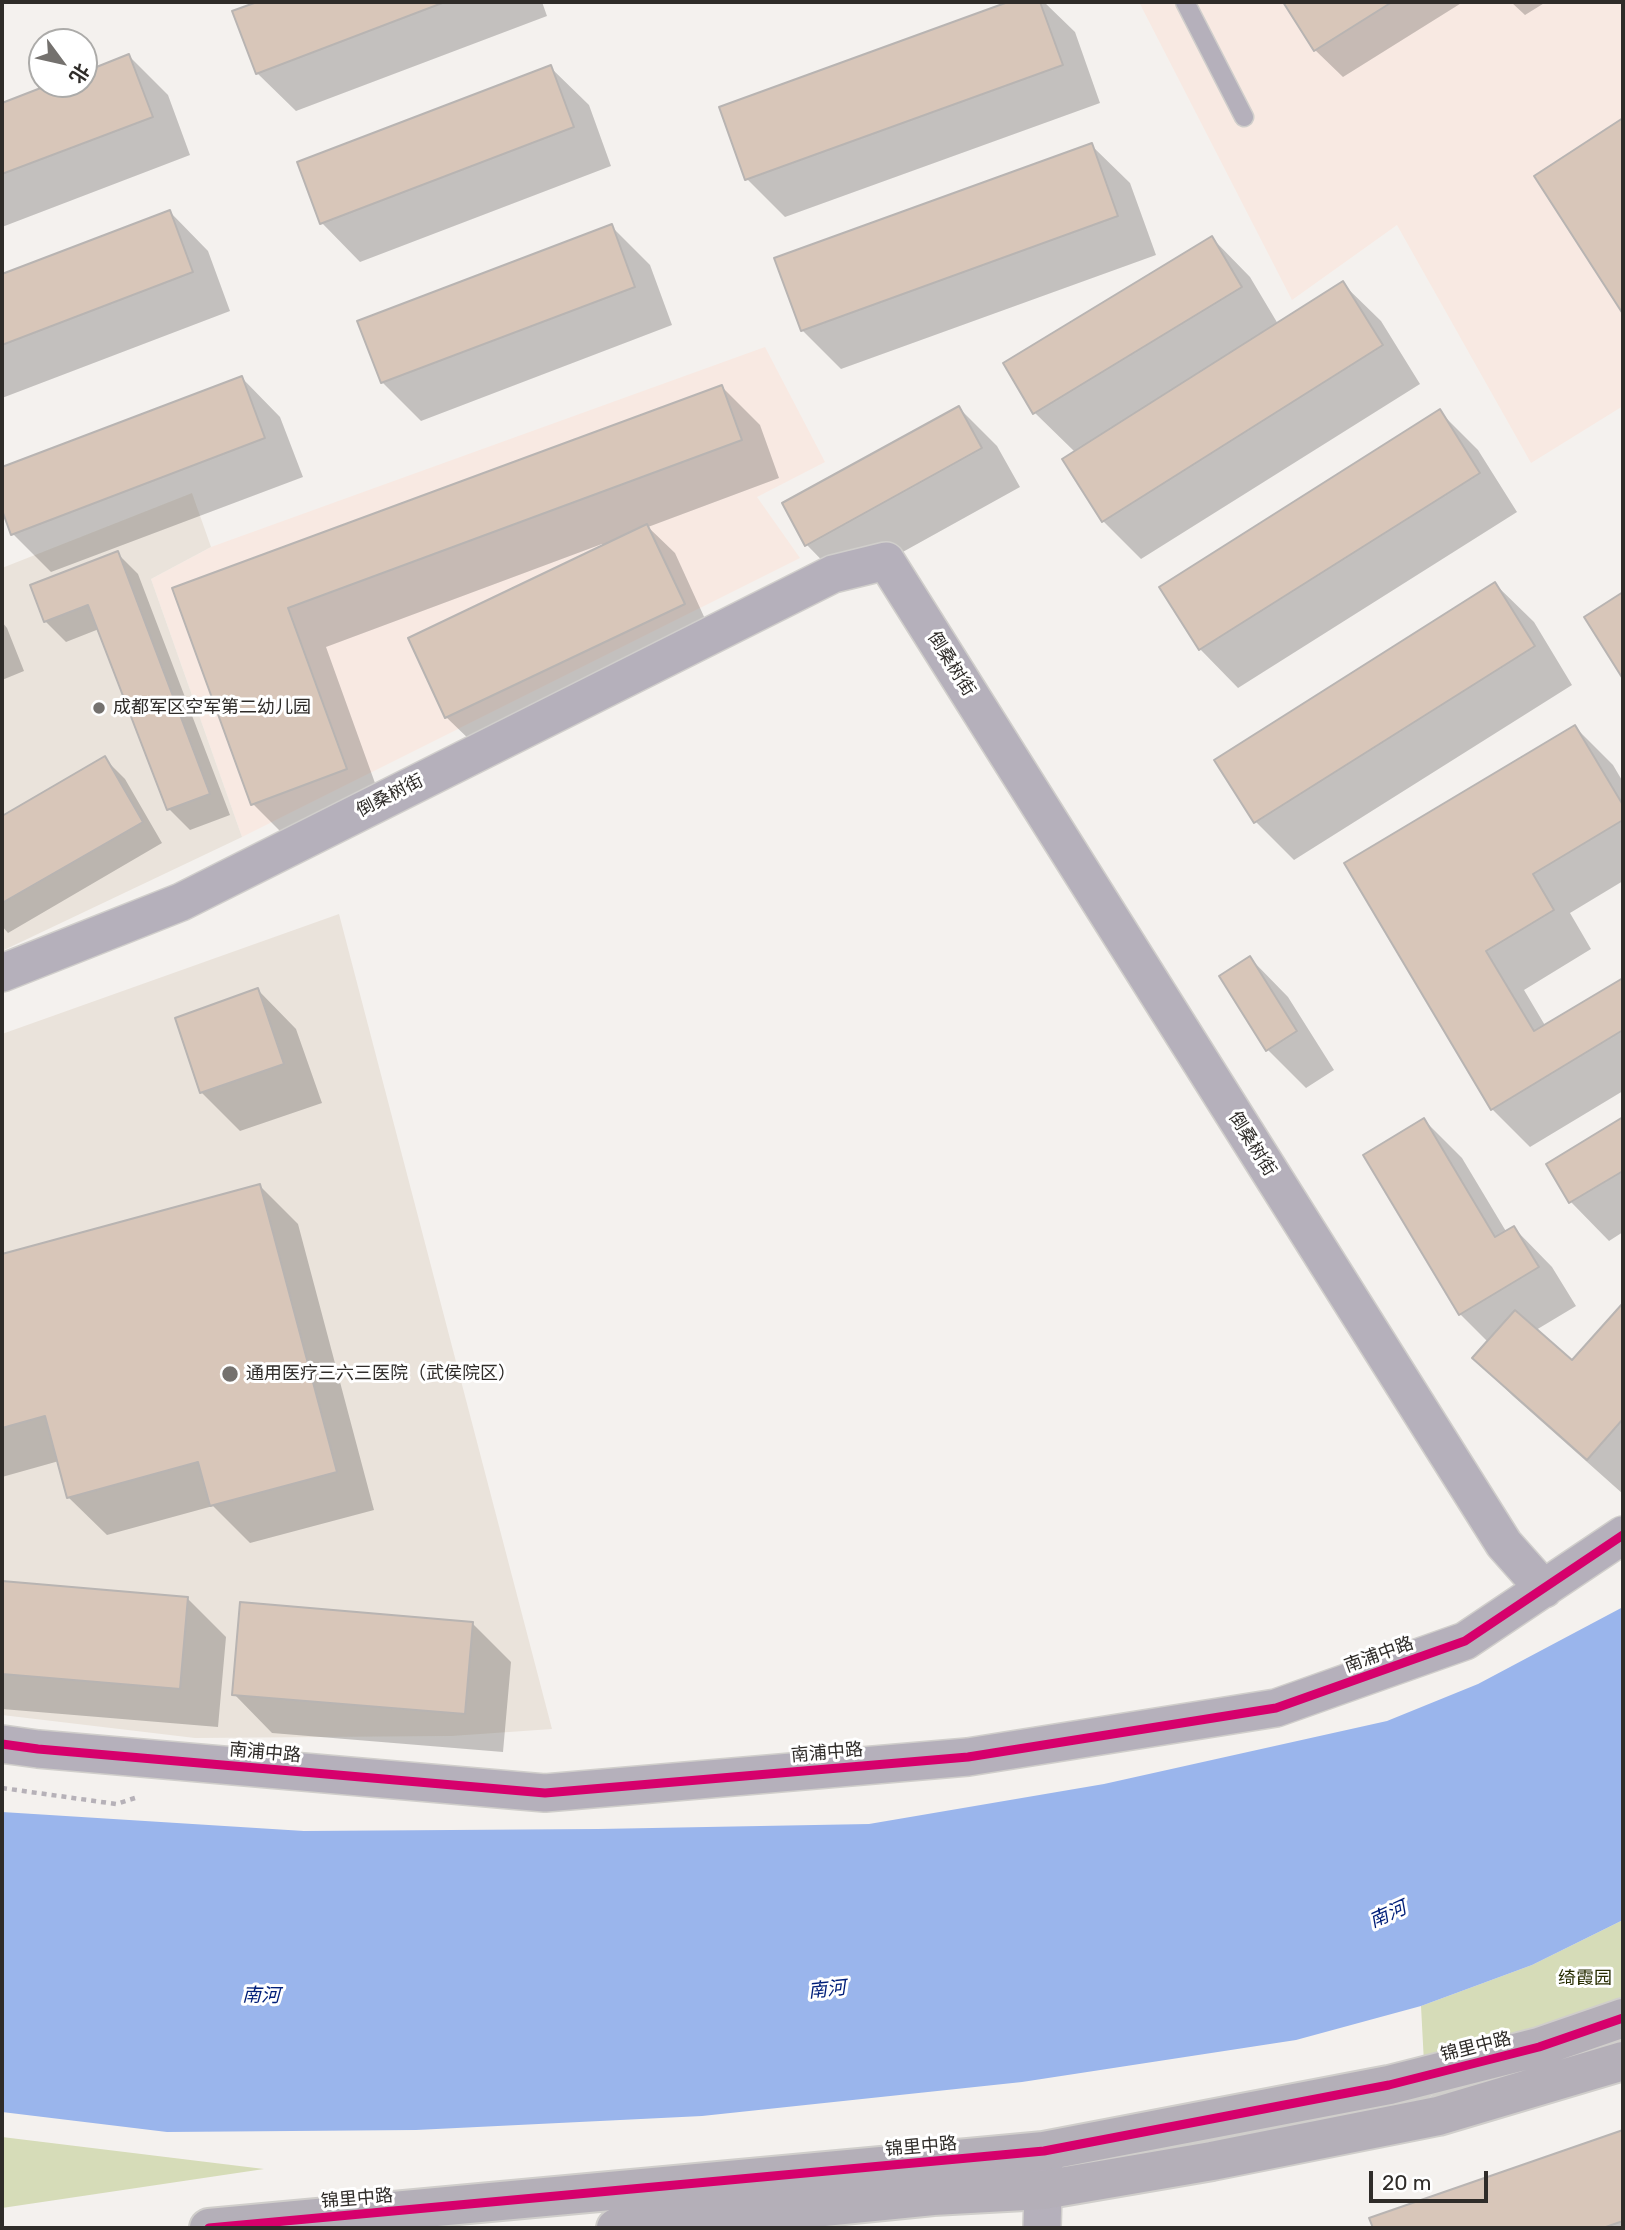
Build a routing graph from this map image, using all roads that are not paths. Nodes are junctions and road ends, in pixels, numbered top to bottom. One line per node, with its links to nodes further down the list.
1 (1185, 2): 2 (lane)
2 (1244, 117)
3 (2, 973): 5 (street, 倒桑树街)
4 (1620, 1544): 5 (street, 南浦中路)
5 (1544, 1589): 6 (street, 南浦中路)
6 (2, 1744)
7 (1623, 2018): 9 (main road, 锦里中路)
8 (1623, 2061): 10 (main road)
9 (1044, 2151): 10 (street); 11 (main road, 锦里中路)
10 (1043, 2190): 12 (main road); 13 (street)
11 (209, 2228)
12 (616, 2228)
13 (1042, 2228)

